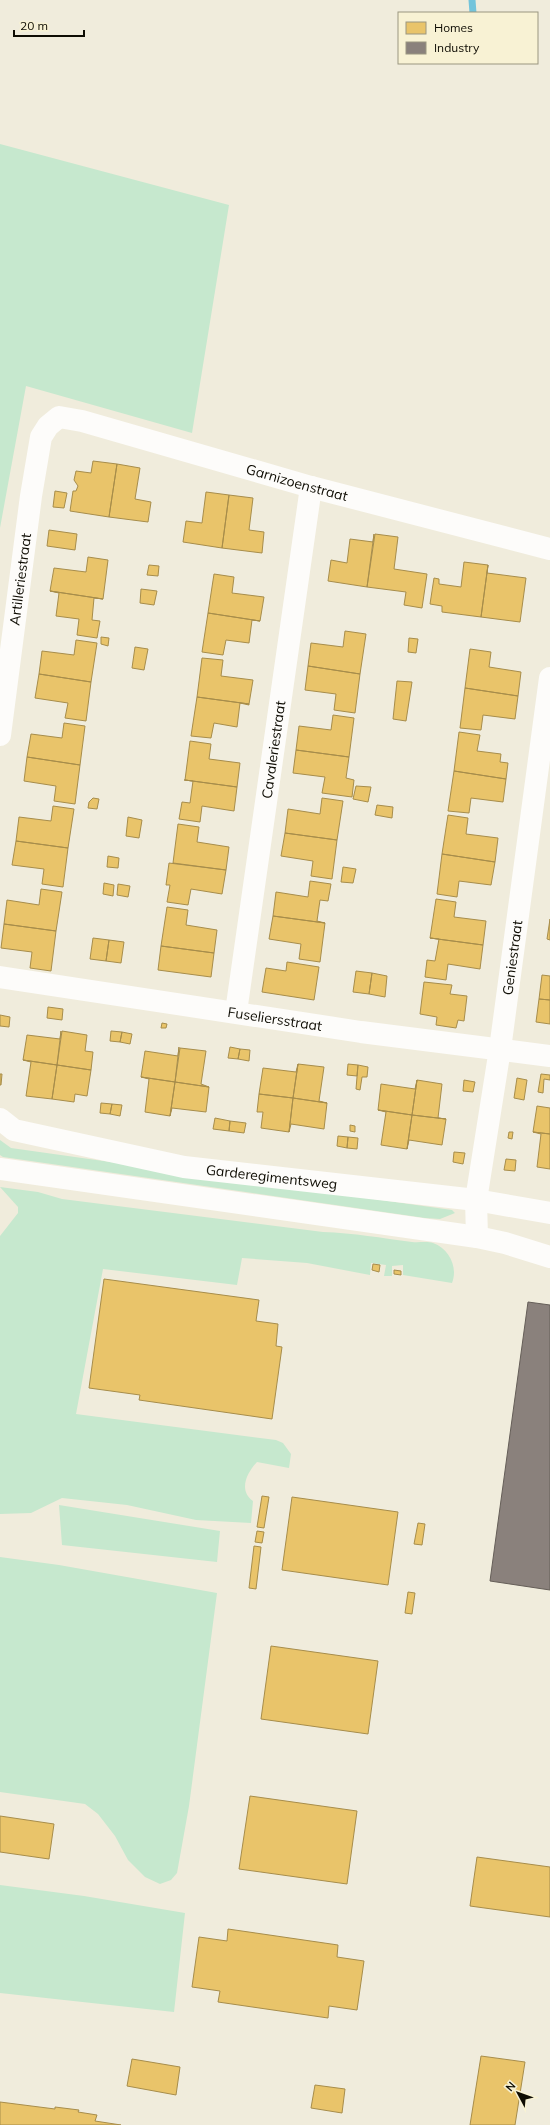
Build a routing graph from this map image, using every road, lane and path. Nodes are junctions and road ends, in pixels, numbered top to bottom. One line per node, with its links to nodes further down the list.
1 (48, 426): 2 (street, Garnizoenstraat); 5 (street, Artilleriestraat)
2 (311, 487): 3 (street, Garnizoenstraat); 7 (street, Cavaleriestraat)
3 (550, 549)
4 (550, 678): 8 (street, Geniestraat)
5 (0, 735)
6 (0, 977): 7 (street, Fuseliersstraat)
7 (236, 1012): 8 (street, Fuseliersstraat)
8 (500, 1049): 9 (street, Fuseliersstraat); 12 (street, Geniestraat)
9 (550, 1056)
10 (0, 1119): 12 (street, Garderegimentsweg)
11 (0, 1170): 14 (street)
12 (476, 1200): 13 (street, Garderegimentsweg); 14 (street, Geniestraat)
13 (550, 1213)
14 (477, 1237): 15 (street)
15 (550, 1258)

